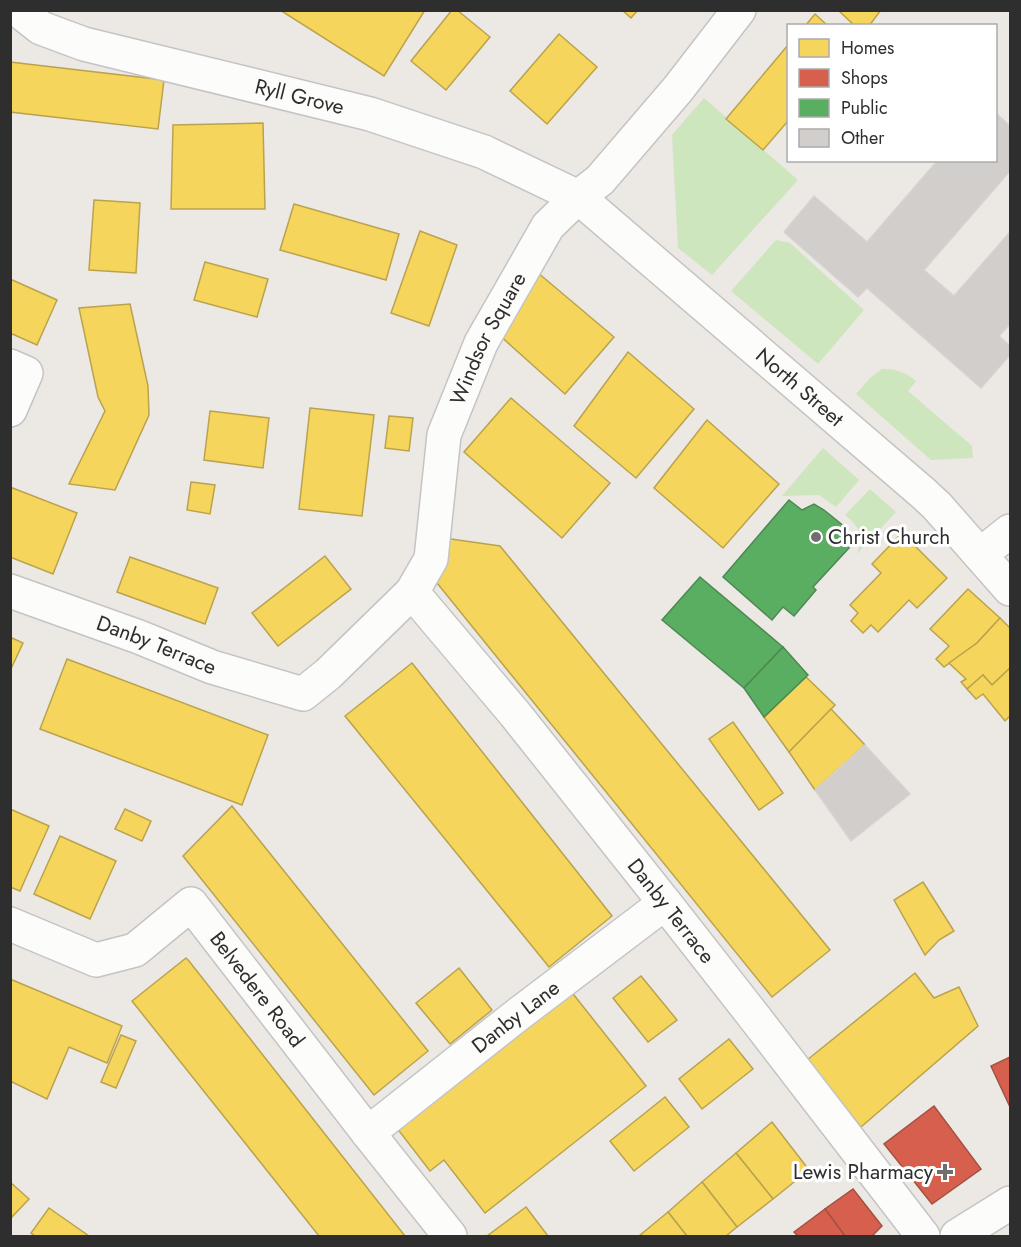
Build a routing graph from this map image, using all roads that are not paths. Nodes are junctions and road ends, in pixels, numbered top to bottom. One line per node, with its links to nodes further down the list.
1 (18, 10): 3 (street, Ryll Grove)
2 (739, 10): 3 (street, Windsor Square)
3 (578, 198): 7 (street, North Street); 10 (street, Windsor Square)
4 (10, 366): 5 (street)
5 (10, 410)
6 (1011, 531): 7 (street)
7 (980, 555): 8 (street, North Street)
8 (1011, 589)
9 (10, 591): 11 (street, Danby Terrace)
10 (412, 592): 11 (street, Windsor Square); 12 (street, Danby Terrace)
11 (303, 694)
12 (665, 903): 14 (street, Danby Lane); 17 (street, Danby Terrace)
13 (10, 924): 14 (street, Belvedere Road)
14 (368, 1133): 16 (street, Belvedere Road)
15 (1011, 1203): 18 (street)
16 (450, 1236)
17 (923, 1236)
18 (957, 1236)

